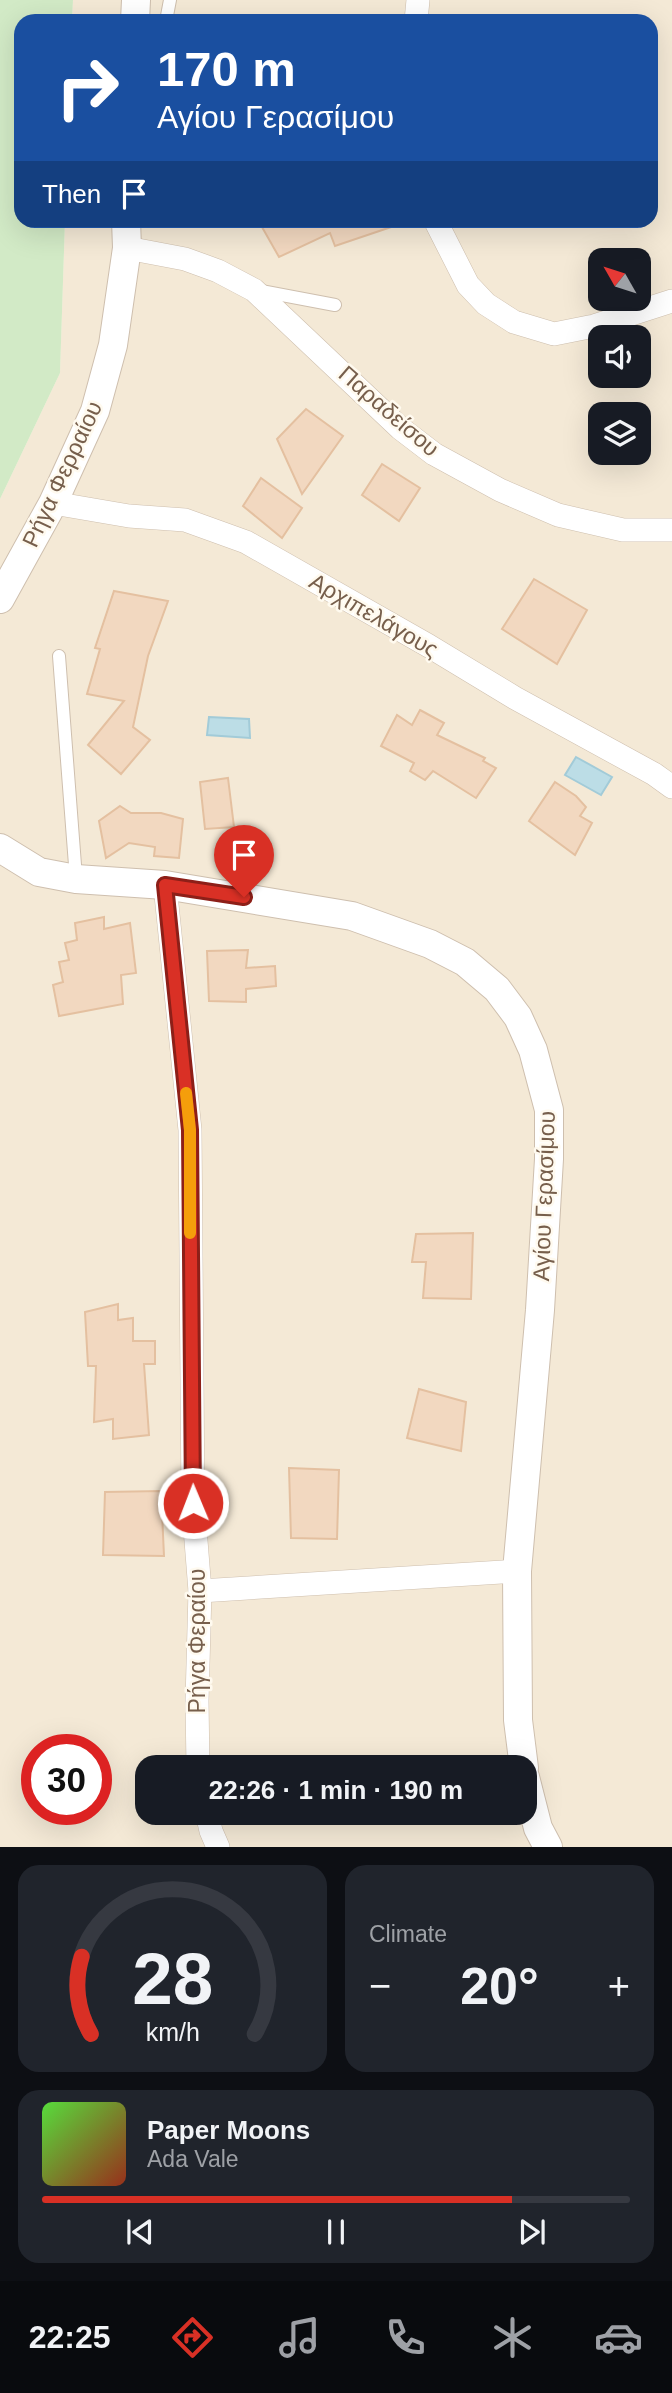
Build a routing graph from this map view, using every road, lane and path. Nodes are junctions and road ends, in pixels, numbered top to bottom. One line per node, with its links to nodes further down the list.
1 (126, 228): 3 (street, Ρήγα Φερραίου)
2 (439, 228): 5 (street)
3 (127, 248): 4 (street, Παραδείσου); 7 (street, Ρήγα Φερραίου)
4 (254, 290): 6 (lane); 8 (street, Παραδείσου)
5 (672, 301)
6 (335, 305)
7 (54, 503): 9 (street, Ρήγα Φερραίου); 11 (street, Αρχιπελάγους)
8 (672, 530)
9 (0, 599)
10 (59, 656): 13 (lane)
11 (672, 787)
12 (0, 848): 13 (street)
13 (76, 878): 14 (street)
14 (165, 885): 15 (street, Αγίου Γερασίμου); 16 (street, Ρήγα Φεραίου)
15 (517, 1572): 16 (street); 18 (street, Αγίου Γερασίμου)
16 (200, 1591): 17 (street, Ρήγα Φεραίου)
17 (198, 1755)
18 (522, 1755)
19 (537, 1824): 22 (street)
20 (211, 1825): 21 (street)
21 (218, 1847)
22 (548, 1847)

